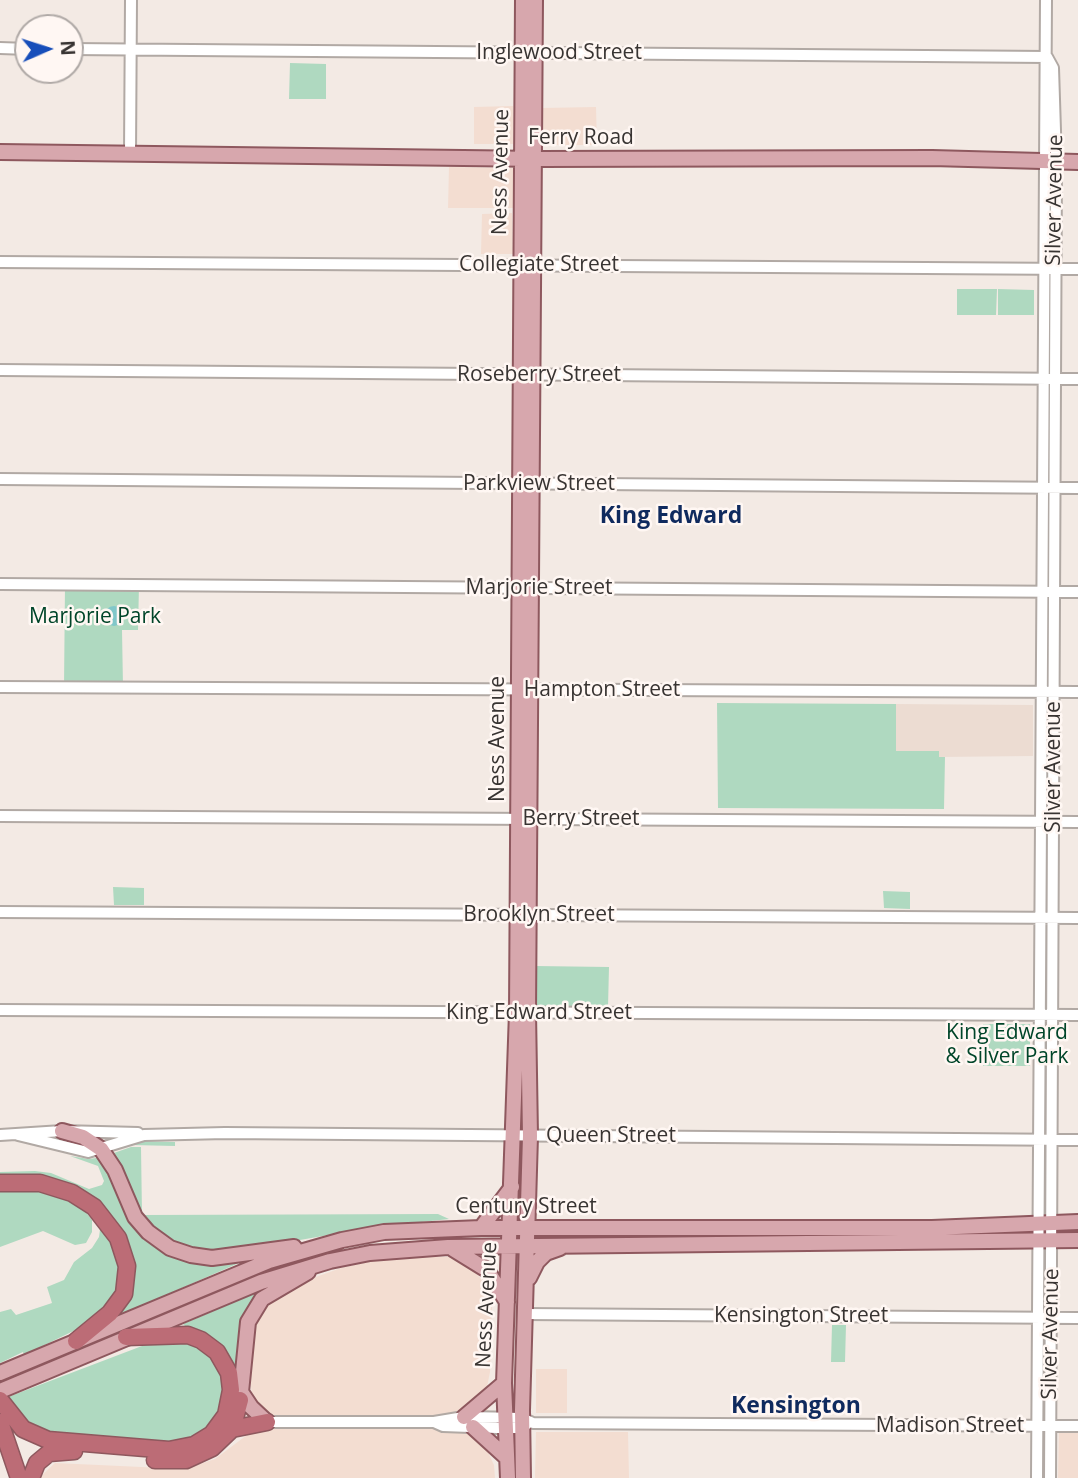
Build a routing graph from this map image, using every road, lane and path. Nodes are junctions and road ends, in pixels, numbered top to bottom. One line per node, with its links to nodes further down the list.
1 (131, 0): 6 (street)
2 (523, 0): 7 (main road, Ness Avenue)
3 (535, 0): 7 (main road, Ness Avenue)
4 (1046, 0): 8 (street, Silver Avenue)
5 (84, 49): 6 (street, Inglewood Street)
6 (131, 50): 7 (street, Inglewood Street); 11 (street)
7 (529, 53): 8 (street, Inglewood Street); 9 (main road, Ness Avenue); 13 (main road, Ness Avenue)
8 (1047, 57): 14 (street, Silver Avenue)
9 (535, 134): 12 (main road); 13 (main road, Ness Avenue)
10 (0, 152): 11 (main road, Ferry Road)
11 (130, 154): 13 (main road, Ferry Road)
12 (551, 158): 13 (main road, Ferry Road); 14 (main road, Ferry Road)
13 (528, 159): 17 (main road, Ness Avenue)
14 (1050, 162): 15 (main road, Ferry Road); 18 (street, Silver Avenue); 19 (street, Silver Avenue)
15 (1078, 162)
16 (0, 262): 17 (street, Collegiate Street)
17 (528, 265): 18 (street, Collegiate Street); 22 (main road, Ness Avenue)
18 (1043, 269): 19 (street, Collegiate Street); 23 (street, Silver Avenue)
19 (1055, 269): 20 (street, Collegiate Street); 24 (street, Silver Avenue)
20 (1078, 269)
21 (0, 370): 22 (street, Roseberry Street)
22 (527, 375): 23 (street, Roseberry Street); 27 (main road, Ness Avenue)
23 (1042, 379): 24 (street, Roseberry Street); 28 (street, Silver Avenue)
24 (1055, 379): 25 (street, Roseberry Street); 29 (street, Silver Avenue)
25 (1078, 379)
26 (0, 479): 27 (street, Parkview Street)
27 (526, 484): 28 (street, Parkview Street); 32 (main road, Ness Avenue)
28 (1042, 488): 29 (street, Parkview Street); 33 (street, Silver Avenue)
29 (1054, 488): 30 (street, Parkview Street); 34 (street, Silver Avenue)
30 (1078, 488)
31 (0, 584): 32 (street, Marjorie Street)
32 (525, 588): 33 (street, Marjorie Street); 37 (main road, Ness Avenue)
33 (1041, 591): 34 (street, Marjorie Street); 38 (street, Silver Avenue)
34 (1054, 591): 35 (street, Marjorie Street); 39 (street, Silver Avenue)
35 (1078, 592)
36 (0, 687): 37 (street, Hampton Street)
37 (524, 689): 38 (street, Hampton Street); 42 (main road, Ness Avenue)
38 (1041, 692): 39 (street, Hampton Street); 43 (street, Silver Avenue)
39 (1054, 692): 40 (street, Hampton Street); 44 (street, Silver Avenue)
40 (1078, 692)
41 (0, 816): 42 (street, Berry Street)
42 (524, 819): 43 (street, Berry Street); 47 (main road, Ness Avenue)
43 (1040, 821): 44 (street, Berry Street); 48 (street, Silver Avenue)
44 (1054, 821): 45 (street, Berry Street); 49 (street, Silver Avenue)
45 (1078, 822)
46 (0, 912): 47 (street, Brooklyn Street)
47 (523, 915): 48 (street, Brooklyn Street); 52 (main road, Ness Avenue)
48 (1040, 918): 49 (street, Brooklyn Street); 53 (street, Silver Avenue)
49 (1053, 918): 50 (street, Brooklyn Street); 54 (street, Silver Avenue)
50 (1078, 918)
51 (0, 1010): 52 (street, King Edward Street)
52 (523, 1012): 53 (street, King Edward Street); 60 (main road, Ness Avenue); 61 (main road, Ness Avenue)
53 (1040, 1015): 54 (street, King Edward Street); 62 (street, Silver Avenue)
54 (1053, 1015): 55 (street, King Edward Street); 63 (street, Silver Avenue)
55 (1078, 1015)
56 (62, 1131): 58 (street, Queen Street); 59 (street, Queen Street); 65 (main road)
57 (0, 1135): 58 (street, Queen Street)
58 (18, 1135): 65 (street, Queen Street)
59 (144, 1135): 60 (street, Queen Street); 65 (street, Queen Street)
60 (514, 1136): 61 (street, Queen Street); 67 (main road, Ness Avenue)
61 (530, 1136): 62 (street, Queen Street); 68 (main road, Ness Avenue)
62 (1039, 1139): 63 (street, Queen Street); 70 (street, Silver Avenue)
63 (1053, 1139): 64 (street, Queen Street); 70 (street, Silver Avenue)
64 (1078, 1140)
65 (101, 1149): 77 (main road)
66 (0, 1184): 90 (highway)
67 (513, 1186): 72 (main road); 73 (main road, Ness Avenue)
68 (529, 1201): 71 (main road); 74 (main road, Ness Avenue)
69 (1078, 1222): 70 (main road, Century Street)
70 (1045, 1223): 71 (main road, Century Street); 76 (street, Silver Avenue)
71 (563, 1227): 74 (main road, Century Street)
72 (481, 1228): 73 (main road, Century Street); 77 (main road, Century Street)
73 (511, 1228): 74 (main road, Century Street); 80 (main road, Ness Avenue)
74 (528, 1228): 78 (main road, Ness Avenue)
75 (1078, 1240): 76 (main road, Century Street)
76 (1045, 1241): 79 (main road, Century Street); 86 (street, Silver Avenue); 87 (street, Silver Avenue)
77 (324, 1244): 90 (main road, Century Street)
78 (527, 1245): 79 (main road, Century Street); 80 (main road, Century Street); 83 (main road, Ness Avenue)
79 (568, 1245): 83 (main road)
80 (511, 1246): 81 (main road, Century Street); 84 (main road, Ness Avenue)
81 (448, 1247): 82 (main road, Century Street); 84 (main road)
82 (330, 1261): 89 (main road, Century Street); 94 (main road)
83 (526, 1286): 85 (main road, Ness Avenue)
84 (507, 1302): 92 (main road, Ness Avenue)
85 (524, 1314): 87 (street, Kensington Street); 99 (main road, Ness Avenue)
86 (1051, 1317): 87 (street, Kensington Street); 88 (street, Kensington Street); 101 (street, Silver Avenue)
87 (1038, 1318): 100 (street, Silver Avenue)
88 (1078, 1318)
89 (126, 1337): 93 (main road, Century Street); 95 (highway)
90 (76, 1341): 91 (main road, Century Street)
91 (0, 1373)
92 (504, 1383): 97 (main road); 98 (main road, Ness Avenue)
93 (0, 1391)
94 (241, 1392): 96 (main road); 103 (highway)
95 (2, 1410): 105 (highway)
96 (267, 1422): 97 (street, Madison Street); 103 (highway)
97 (469, 1422): 98 (street, Madison Street); 104 (main road)
98 (505, 1423): 99 (street, Madison Street); 104 (main road, Ness Avenue)
99 (524, 1423): 100 (street, Madison Street); 108 (main road, Ness Avenue)
100 (1037, 1426): 101 (street, Madison Street); 109 (street, Silver Avenue)
101 (1050, 1426): 102 (street, Madison Street); 110 (street, Silver Avenue)
102 (1078, 1426)
103 (232, 1429): 106 (highway)
104 (506, 1457): 107 (main road, Ness Avenue)
105 (19, 1478)
106 (31, 1478)
107 (508, 1478)
108 (523, 1478)
109 (1037, 1478)
110 (1050, 1478)

